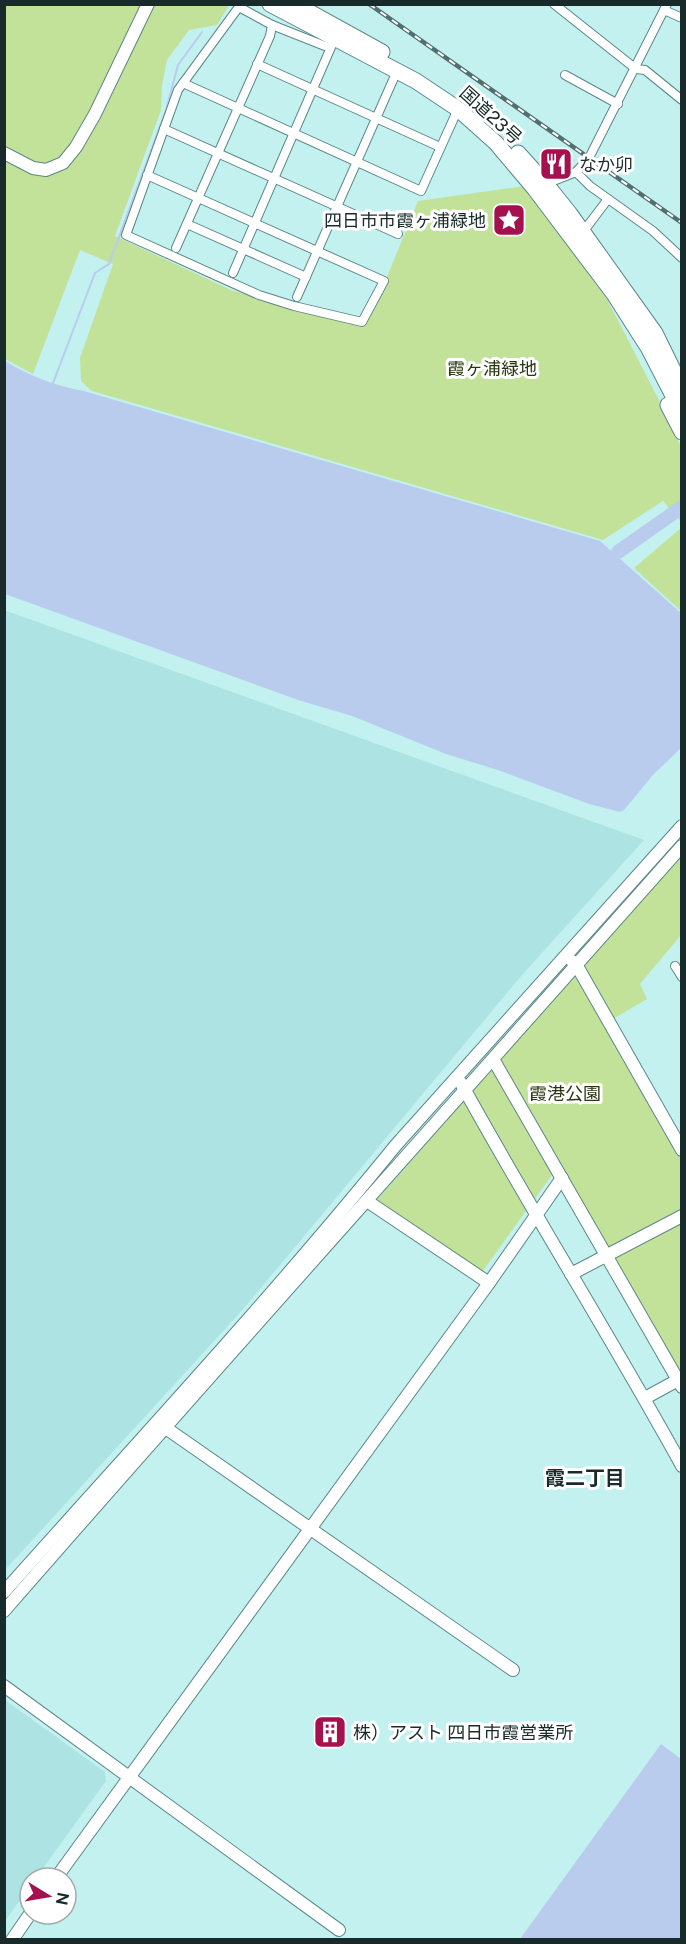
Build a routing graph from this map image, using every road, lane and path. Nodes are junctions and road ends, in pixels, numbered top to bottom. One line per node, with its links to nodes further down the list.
1 (148, 4): 24 (street)
2 (270, 4): 9 (highway, 国道23号)
3 (295, 4): 30 (highway, 国道23号)
4 (554, 4): 11 (street)
5 (240, 6): 8 (street); 14 (street)
6 (666, 7): 7 (street); 11 (street)
7 (681, 18)
8 (272, 25): 9 (street); 10 (street)
9 (332, 43): 12 (highway, 国道23号); 15 (street)
10 (257, 64): 15 (street); 18 (street)
11 (636, 69): 16 (street); 17 (street)
12 (397, 71): 19 (highway, 国道23号); 20 (street)
13 (565, 75): 17 (street)
14 (183, 83): 18 (street); 21 (street)
15 (312, 89): 20 (street); 22 (street)
16 (681, 100)
17 (618, 104): 27 (street)
18 (238, 108): 22 (street); 25 (street)
19 (458, 109): 23 (street); 30 (highway, 国道23号)
20 (376, 118): 23 (street); 26 (street)
21 (164, 129): 25 (street); 28 (street)
22 (292, 134): 26 (street); 29 (street)
23 (440, 147): 26 (street)
24 (4, 153)
25 (218, 153): 29 (street); 31 (street)
26 (357, 162): 33 (street)
27 (576, 172): 30 (street); 32 (street)
28 (147, 175): 31 (street); 40 (street)
29 (273, 178): 33 (street); 34 (street)
30 (540, 186): 36 (highway, 国道23号); 44 (highway, 国道23号)
31 (199, 198): 34 (street); 35 (street)
32 (608, 199): 36 (street); 41 (street)
33 (337, 207): 37 (street); 40 (street)
34 (254, 223): 39 (street); 40 (street)
35 (187, 224): 38 (street); 39 (street)
36 (583, 232): 46 (highway, 国道23号)
37 (398, 234)
38 (176, 248)
39 (243, 249): 42 (street); 43 (street)
40 (317, 252): 43 (street)
41 (681, 258)
42 (232, 273)
43 (306, 277): 45 (street)
44 (614, 294): 49 (highway, 国道23号); 50 (highway)
45 (297, 297)
46 (655, 333): 47 (highway); 48 (highway, 国道23号)
47 (681, 368)
48 (681, 388)
49 (681, 413)
50 (681, 432)
51 (681, 826): 53 (street)
52 (681, 846): 54 (street)
53 (567, 956): 54 (street); 58 (street)
54 (577, 966): 57 (street); 60 (street)
55 (675, 966): 56 (street)
56 (681, 977)
57 (492, 1059): 58 (street); 59 (street); 61 (street)
58 (458, 1077): 59 (street); 70 (street)
59 (465, 1090): 62 (street); 63 (street)
60 (681, 1150)
61 (562, 1178): 63 (street); 65 (street)
62 (367, 1201): 67 (street); 70 (street)
63 (536, 1215): 66 (street); 67 (street)
64 (681, 1216): 65 (street)
65 (608, 1256): 66 (street); 68 (street)
66 (571, 1274): 69 (street)
67 (489, 1283): 72 (street)
68 (680, 1384): 69 (street)
69 (645, 1398): 71 (street)
70 (161, 1425): 72 (street); 73 (street); 74 (street)
71 (681, 1466)
72 (310, 1529): 75 (street); 77 (street)
73 (4, 1592)
74 (4, 1611)
75 (513, 1670)
76 (4, 1686): 77 (street)
77 (129, 1778): 78 (street); 80 (street)
78 (65, 1866)
79 (22, 1926): 81 (street)
80 (339, 1930)
81 (12, 1940)

